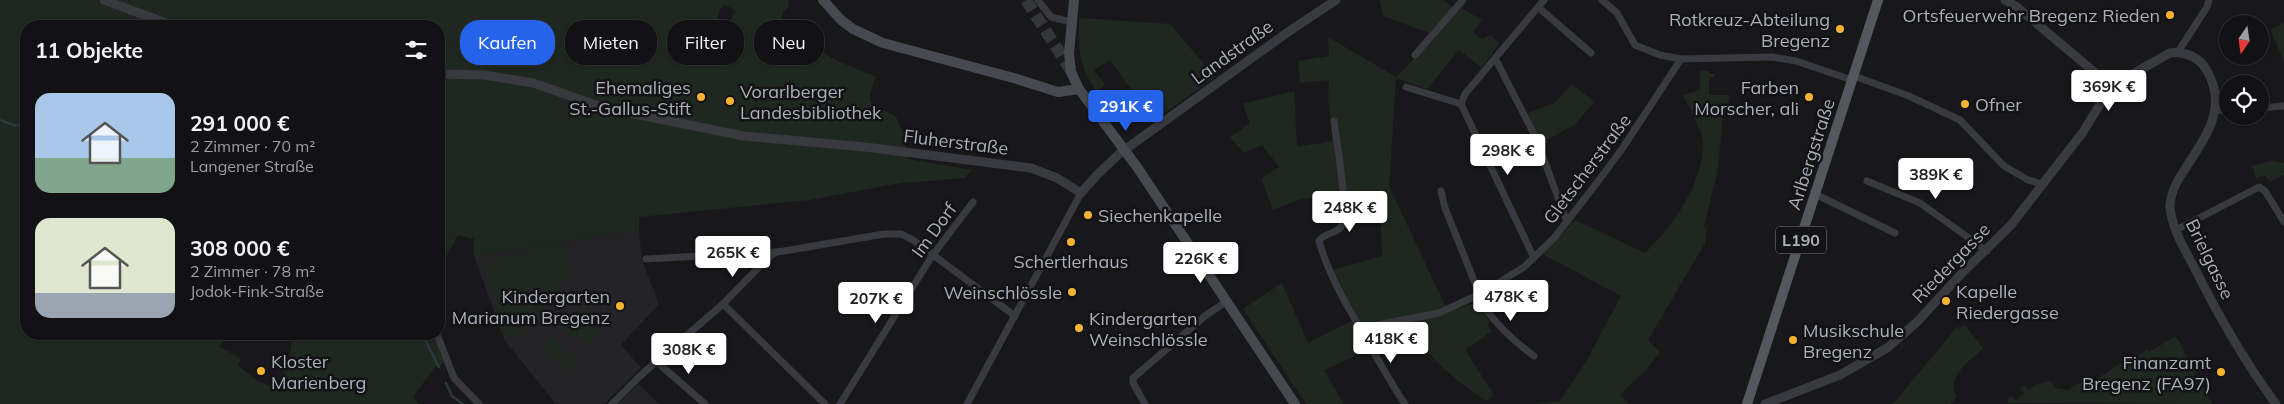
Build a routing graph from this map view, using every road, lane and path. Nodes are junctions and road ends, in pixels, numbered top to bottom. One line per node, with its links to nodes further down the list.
1 (104, 0): 13 (street)
2 (823, 0): 26 (main road)
3 (1038, 0): 14 (street)
4 (1074, 0): 14 (main road)
5 (1336, 0): 33 (street, Landstraße)
6 (1463, 0): 17 (street)
7 (1544, 0): 12 (street)
8 (1602, 0): 18 (street)
9 (1878, 0): 21 (main road, Arlbergstraße / L190)
10 (2005, 0): 23 (street)
11 (2209, 0): 15 (street)
12 (1538, 7): 16 (street); 19 (street)
13 (158, 20)
14 (1071, 22): 22 (main road)
15 (2178, 52): 23 (street); 30 (street, Brielgasse)
16 (1592, 53)
17 (1415, 55)
18 (1681, 59): 21 (street); 40 (street, Gletscherstraße)
19 (1496, 60): 27 (street); 40 (street)
20 (445, 74): 37 (street, Fluherstraße)
21 (1853, 78): 35 (street); 38 (main road, Arlbergstraße / L190)
22 (1074, 80): 25 (main road); 26 (main road)
23 (2111, 86): 35 (street, Riedergasse)
24 (1406, 87): 27 (street)
25 (1079, 89): 26 (main road); 33 (main road)
26 (1053, 90)
27 (1460, 104): 47 (street)
28 (2284, 106): 29 (street)
29 (2269, 107)
30 (2216, 110): 31 (street); 42 (street, Brielgasse)
31 (2219, 110)
32 (1334, 121): 53 (street)
33 (1124, 150): 37 (street, Landstraße); 50 (main road)
34 (1867, 181): 44 (street)
35 (2042, 184): 44 (street, Riedergasse)
36 (1441, 191): 49 (street)
37 (1081, 193): 52 (street)
38 (1816, 194): 43 (street); 66 (main road, Arlbergstraße / L190)
39 (973, 202): 46 (street, Im Dorf)
40 (1567, 222): 47 (street, Gletscherstraße)
41 (2284, 222): 42 (street)
42 (2176, 230): 68 (street, Brielgasse)
43 (1895, 233)
44 (1987, 251): 67 (street, Riedergasse)
45 (776, 252): 46 (street); 48 (street); 51 (street)
46 (932, 256): 52 (street); 61 (street, Im Dorf)
47 (1534, 258): 49 (street, Gletscherstraße)
48 (646, 259)
49 (1480, 294): 53 (street, Gletscherstraße); 55 (street)
50 (1227, 301): 63 (street); 64 (main road)
51 (723, 304): 56 (street); 60 (street)
52 (1015, 316): 62 (street)
53 (1362, 333): 65 (street)
54 (439, 340): 57 (street)
55 (1534, 356)
56 (658, 362): 58 (street); 59 (street)
57 (479, 404)
58 (612, 404)
59 (705, 404)
60 (825, 404)
61 (840, 404)
62 (967, 404)
63 (1145, 404)
64 (1295, 404)
65 (1405, 404)
66 (1747, 404)
67 (1765, 404)
68 (2276, 404)

